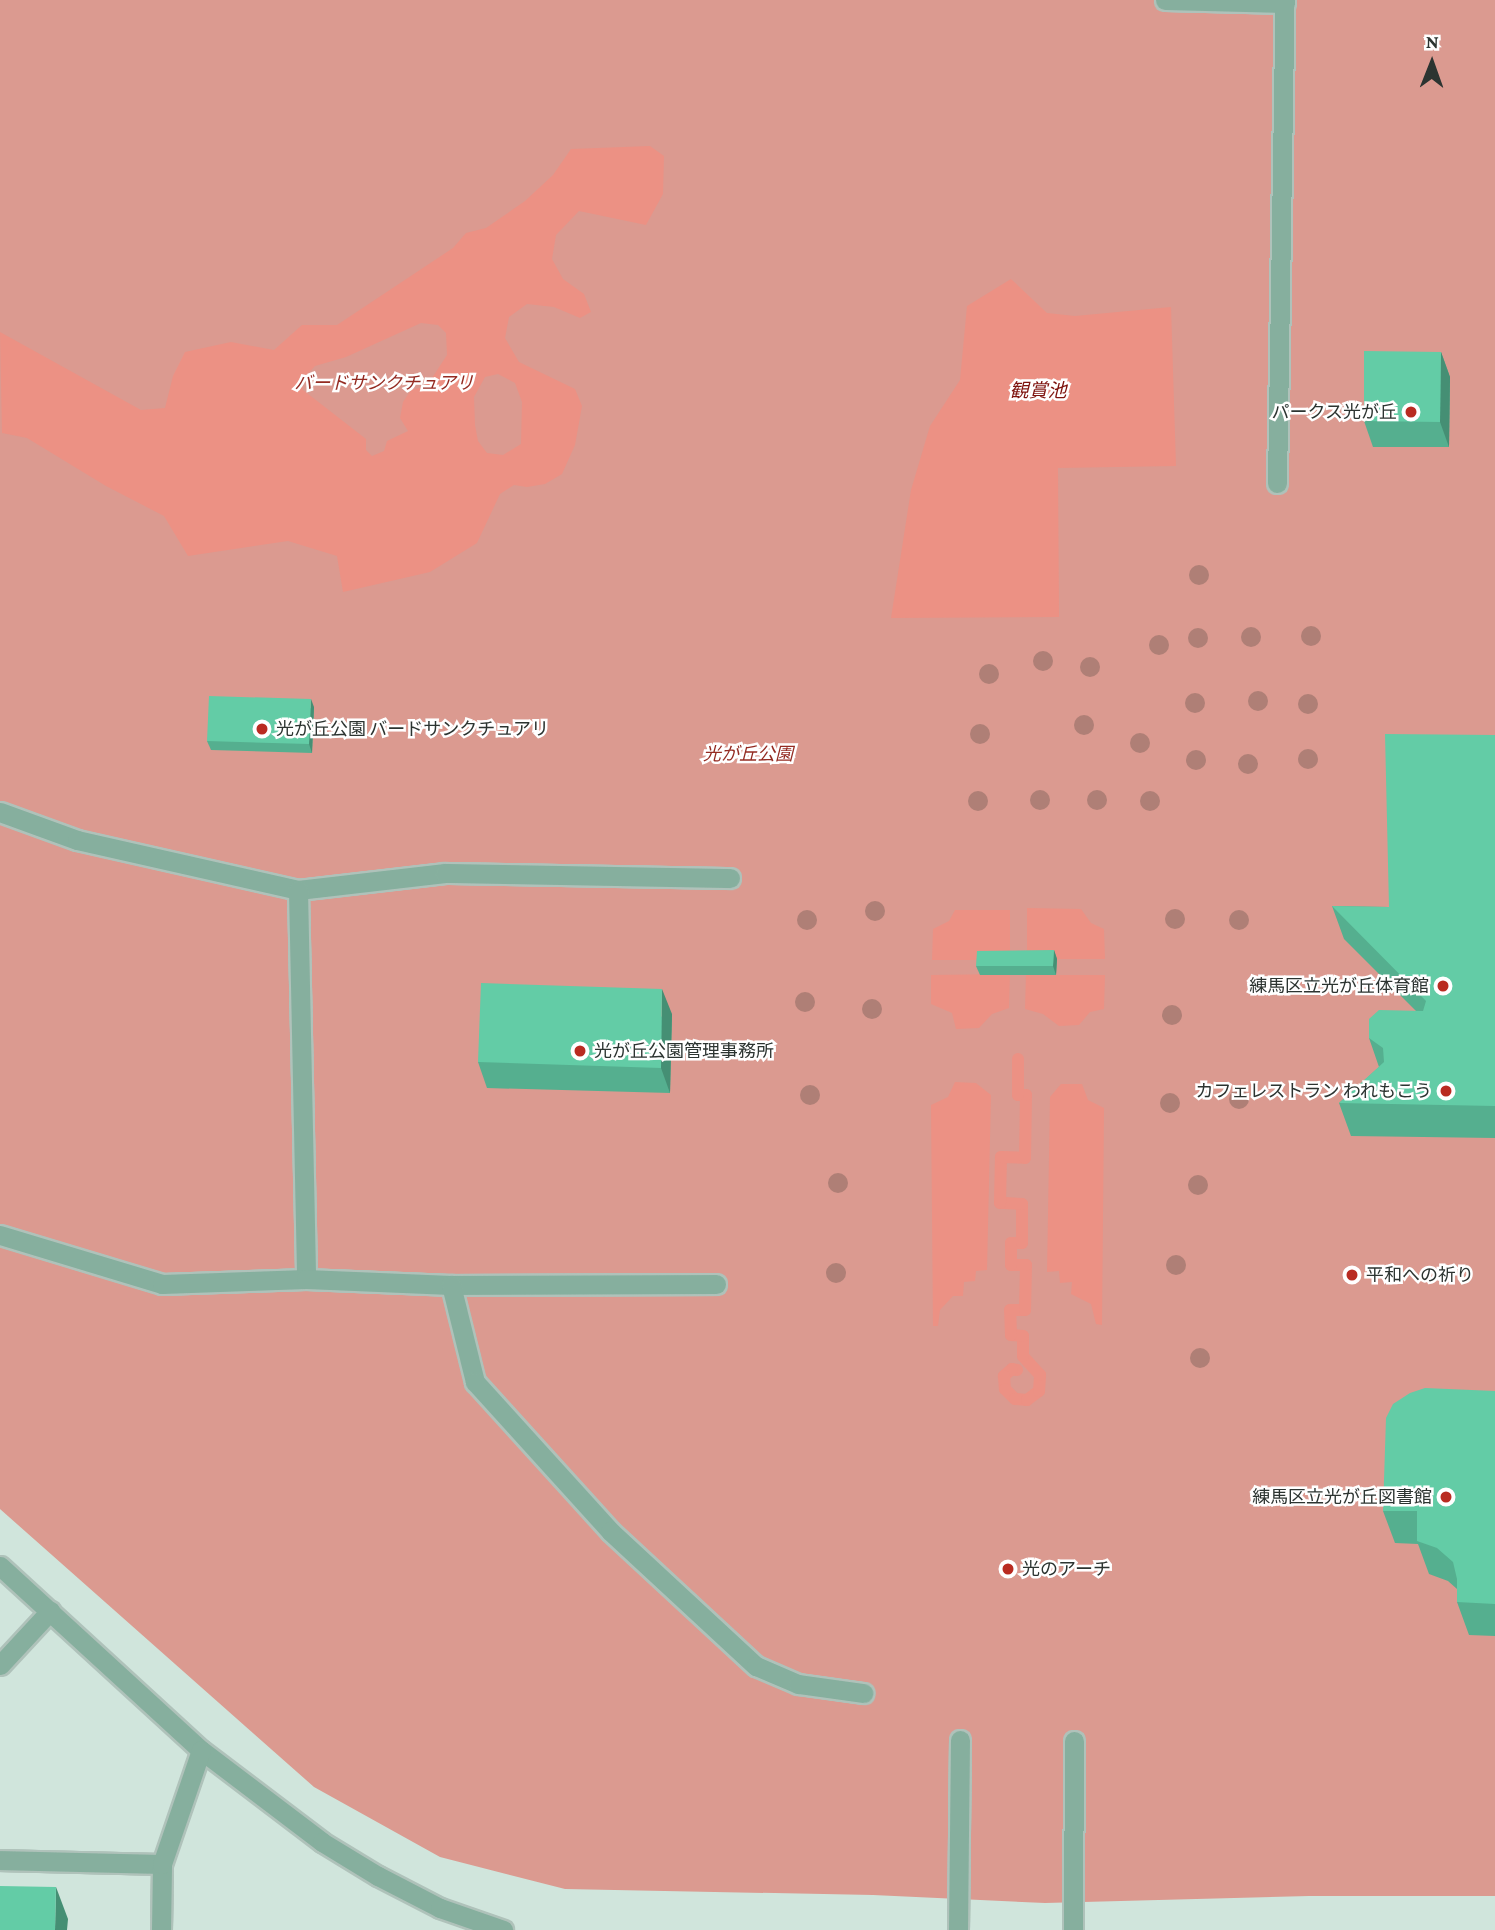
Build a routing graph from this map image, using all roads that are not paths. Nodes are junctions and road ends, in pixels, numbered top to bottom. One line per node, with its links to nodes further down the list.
1 (1165, 0): 2 (street)
2 (1285, 1): 3 (street)
3 (1277, 484)
4 (0, 811): 6 (street)
5 (730, 878): 6 (street)
6 (298, 890): 8 (street)
7 (0, 1235): 8 (street)
8 (306, 1279): 9 (street)
9 (451, 1284): 10 (street); 14 (street)
10 (716, 1284)
11 (0, 1566): 12 (street)
12 (50, 1611): 13 (street); 17 (street)
13 (0, 1665)
14 (863, 1693)
15 (960, 1740): 22 (street)
16 (1074, 1741): 23 (street)
17 (201, 1751): 19 (street); 21 (street)
18 (0, 1860): 19 (street)
19 (162, 1864): 20 (street)
20 (161, 1930)
21 (503, 1930)
22 (958, 1930)
23 (1073, 1930)

